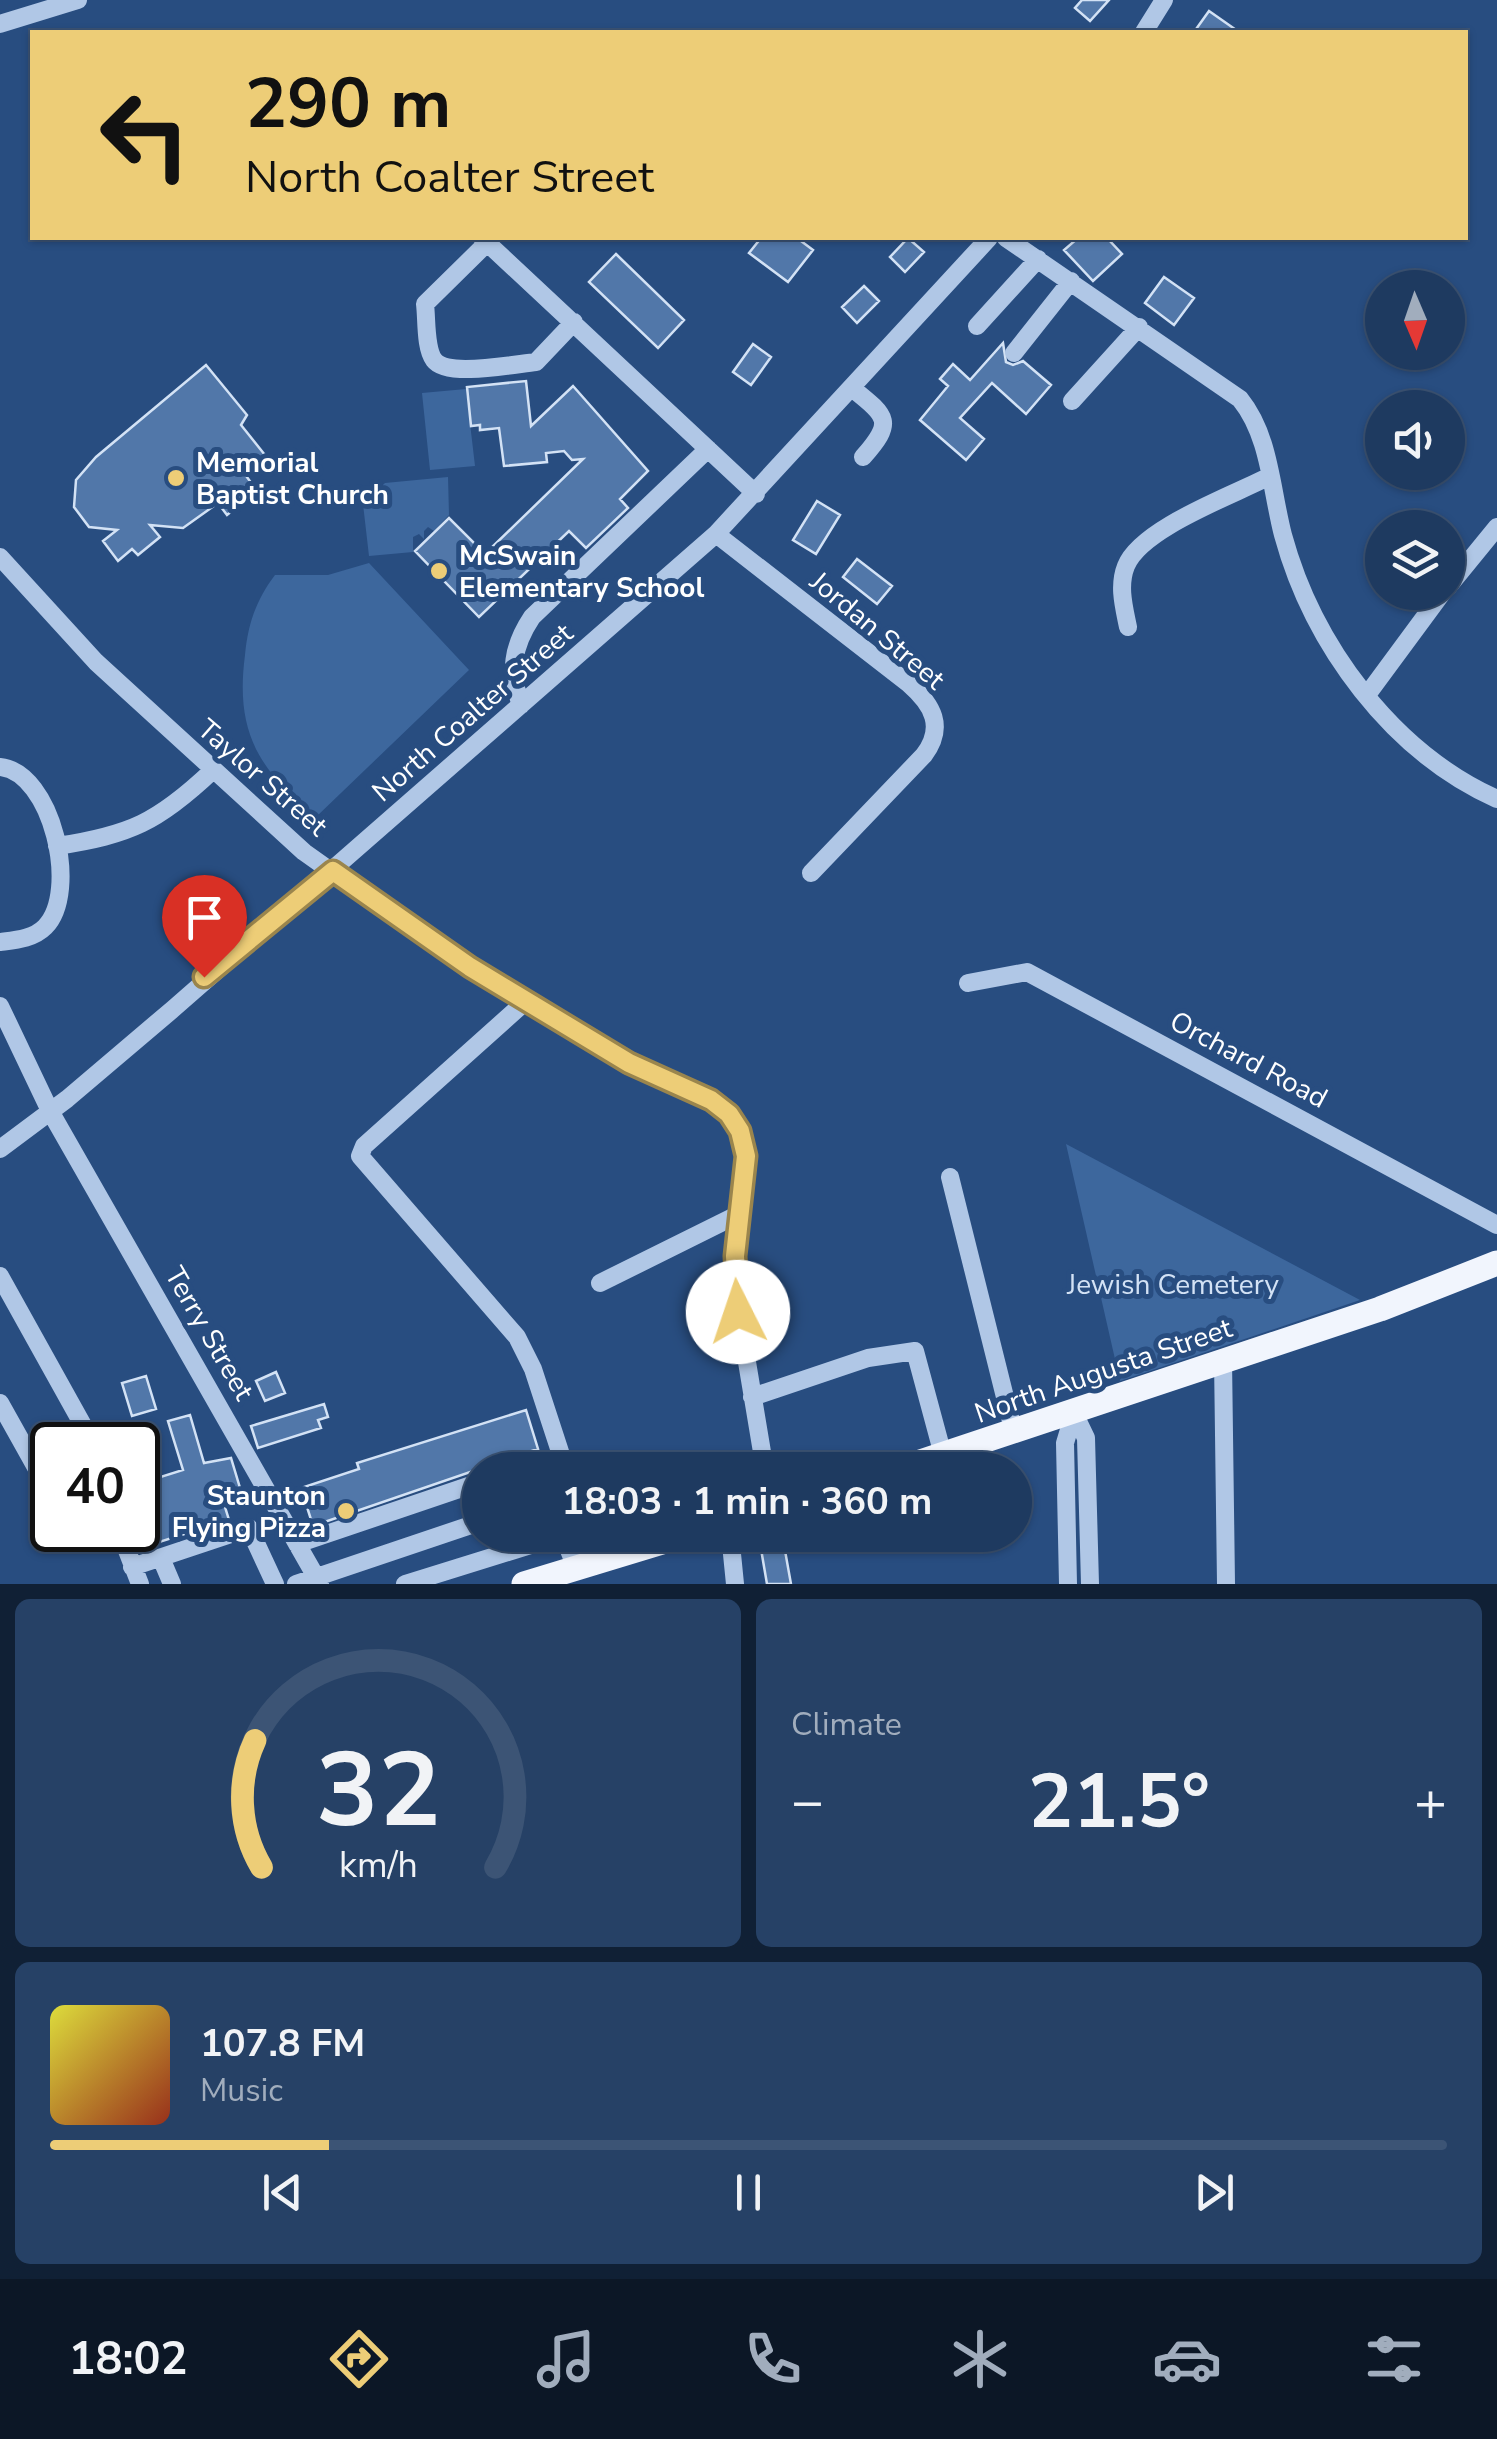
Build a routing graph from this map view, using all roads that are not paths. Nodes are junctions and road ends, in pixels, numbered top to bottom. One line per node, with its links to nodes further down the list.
1 (78, 0): 3 (street)
2 (1164, 0): 4 (street)
3 (0, 24)
4 (1145, 30)
5 (485, 240): 10 (street); 10 (street)
6 (987, 240): 14 (street, North Coalter Street)
7 (1009, 240): 8 (street)
8 (1038, 259): 9 (street); 11 (street)
9 (1070, 281): 12 (street); 13 (street)
10 (574, 322): 16 (street)
11 (978, 326)
12 (1140, 328): 15 (street); 18 (street)
13 (1014, 352)
14 (853, 389): 17 (street); 19 (street, North Coalter Street)
15 (1072, 402)
16 (708, 449): 19 (street); 27 (street)
17 (863, 457)
18 (1270, 476): 25 (street); 26 (street)
19 (756, 494): 21 (street, North Coalter Street)
20 (1497, 527): 23 (street)
21 (716, 534): 27 (street, North Coalter Street); 33 (street, Jordan Street)
22 (0, 557): 29 (street, Taylor Street)
23 (1465, 566)
24 (1430, 610): 26 (street)
25 (1128, 627)
26 (1367, 695): 30 (street)
27 (521, 705): 32 (street, North Coalter Street)
28 (0, 767): 31 (street)
29 (212, 771): 31 (street); 32 (street, Taylor Street)
30 (1497, 800)
31 (57, 846): 34 (street)
32 (333, 871): 36 (street, Taylor Street); 38 (street, North Coalter Street)
33 (811, 873)
34 (0, 942)
35 (968, 982): 42 (street, Orchard Road)
36 (526, 1001): 41 (street, Taylor Street); 52 (street)
37 (2, 1010): 38 (street, Terry Street)
38 (50, 1110): 39 (street, North Coalter Street); 59 (street, Terry Street)
39 (0, 1149)
40 (950, 1177): 51 (street)
41 (739, 1214): 45 (street); 47 (street, Taylor Street)
42 (1497, 1225)
43 (1497, 1263): 46 (main road, North Augusta Street)
44 (0, 1276): 50 (street)
45 (600, 1283)
46 (1224, 1359): 49 (main road, North Augusta Street); 76 (street)
47 (752, 1398): 53 (street, Taylor Street); 54 (street)
48 (0, 1403): 56 (street)
49 (1074, 1413): 51 (main road, North Augusta Street); 74 (street); 75 (street)
50 (81, 1422)
51 (1014, 1433): 55 (main road, North Augusta Street)
52 (560, 1452)
53 (762, 1452)
54 (942, 1452)
55 (953, 1452)
56 (30, 1457)
57 (462, 1488): 59 (street)
58 (462, 1528): 67 (street)
59 (297, 1544): 67 (street, Terry Street)
60 (127, 1552): 66 (street)
61 (587, 1552): 65 (street)
62 (629, 1552): 65 (main road)
63 (732, 1552): 73 (street)
64 (160, 1558): 66 (street); 68 (street); 69 (street)
65 (586, 1565): 71 (street); 72 (main road)
66 (136, 1576)
67 (317, 1579): 70 (street)
68 (172, 1584)
69 (275, 1584)
70 (296, 1584)
71 (405, 1584)
72 (524, 1584)
73 (735, 1584)
74 (1068, 1584)
75 (1090, 1584)
76 (1226, 1584)

